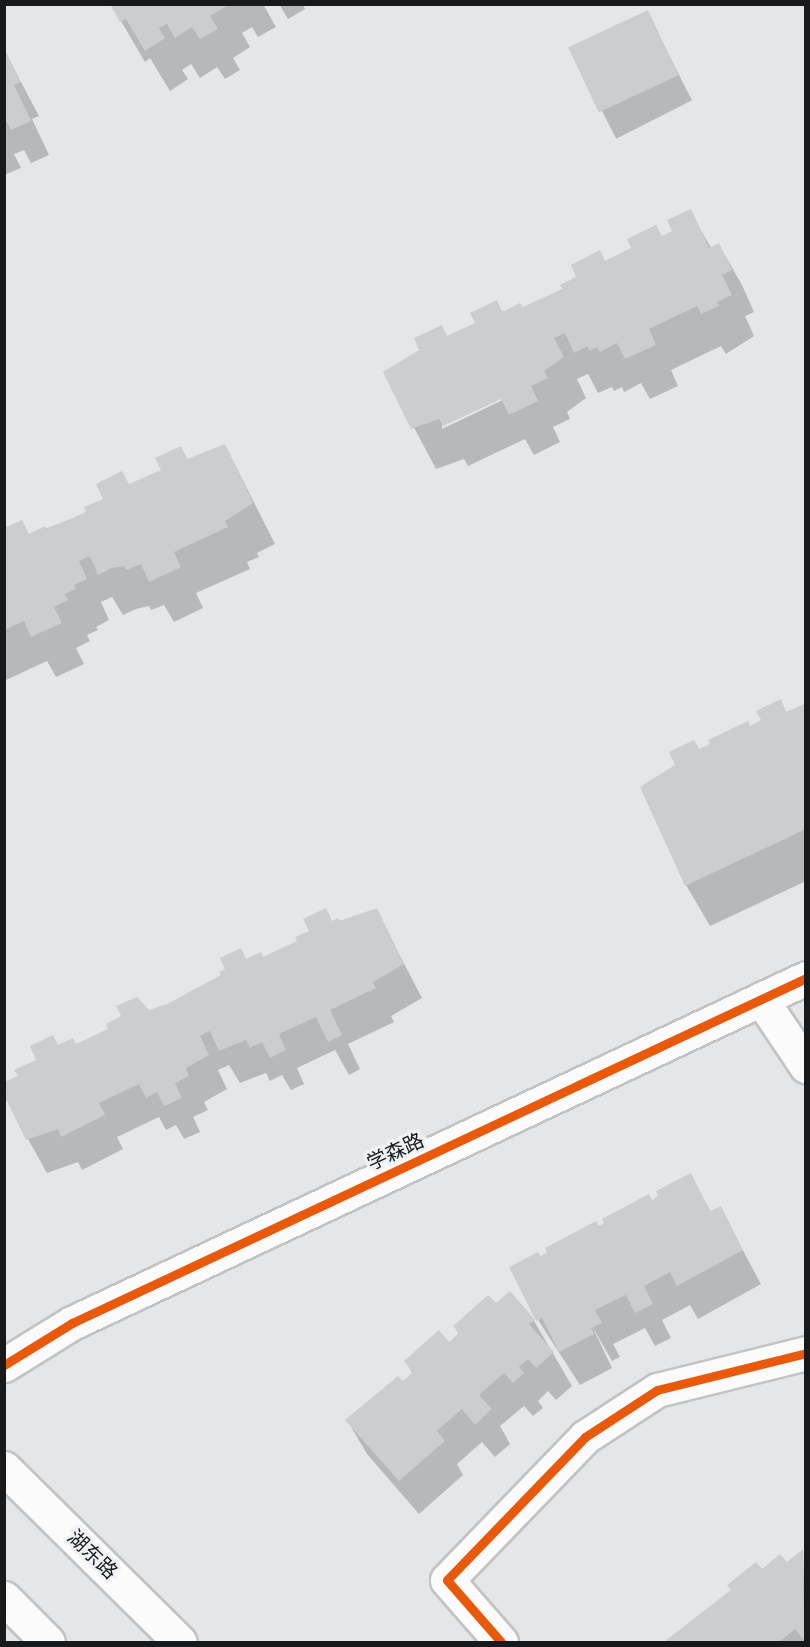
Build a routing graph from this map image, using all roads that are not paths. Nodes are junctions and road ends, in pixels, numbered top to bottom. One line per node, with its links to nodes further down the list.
1 (806, 978): 2 (street, 学森路)
2 (761, 999): 3 (street); 5 (street, 学森路)
3 (806, 1066)
4 (806, 1353): 10 (street)
5 (4, 1365)
6 (4, 1468): 9 (street, 湖东路)
7 (4, 1598): 8 (street)
8 (48, 1642)
9 (180, 1642)
10 (501, 1642)

